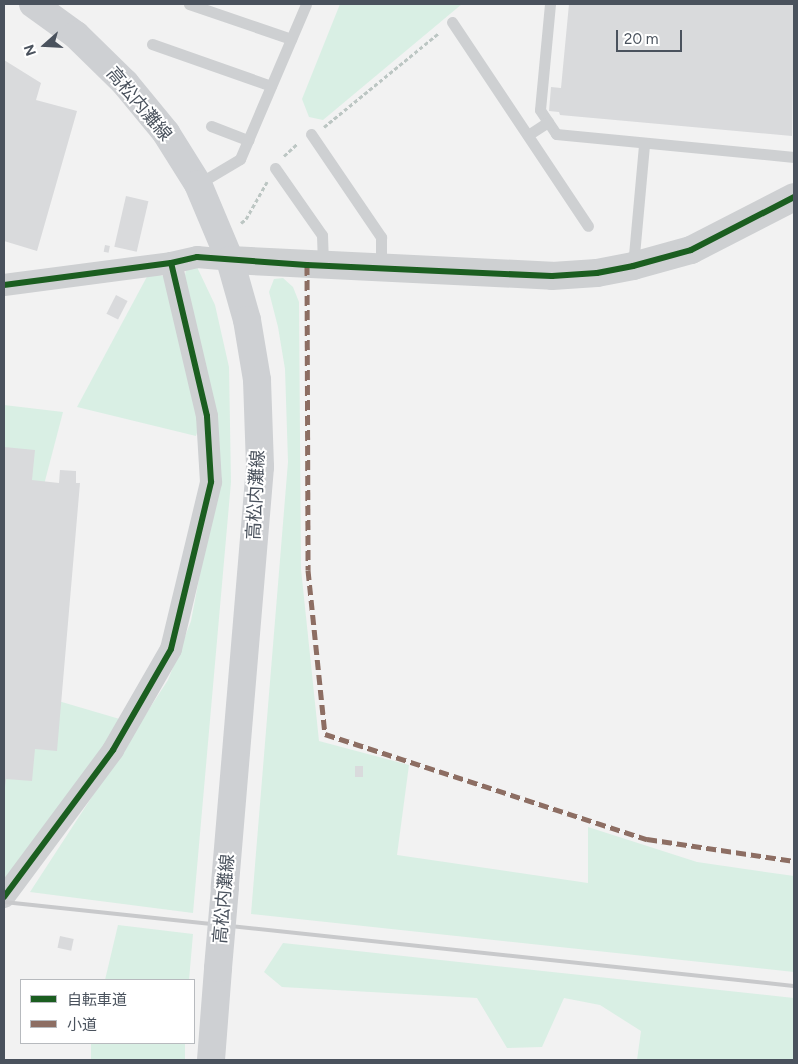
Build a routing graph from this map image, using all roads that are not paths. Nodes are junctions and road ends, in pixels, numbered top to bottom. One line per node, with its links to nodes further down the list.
1 (33, 4): 17 (main road, 高松内灘線)
2 (189, 4): 6 (lane)
3 (306, 4): 6 (lane)
4 (550, 4): 9 (lane)
5 (452, 22): 12 (lane)
6 (291, 39): 8 (lane)
7 (152, 44): 8 (lane)
8 (271, 86): 13 (lane)
9 (548, 122): 12 (lane); 14 (lane)
10 (211, 126): 13 (lane)
11 (311, 134): 24 (lane)
12 (528, 135): 19 (lane)
13 (248, 140): 17 (lane)
14 (644, 144): 15 (lane); 23 (lane)
15 (794, 157)
16 (275, 168): 22 (lane)
17 (198, 184): 20 (main road, 高松内灘線)
18 (794, 197): 23 (street)
19 (588, 226)
20 (230, 260): 21 (street); 22 (street); 27 (main road, 高松内灘線, bridge)
21 (171, 263): 25 (street); 26 (street)
22 (323, 265): 24 (street)
23 (633, 266): 24 (street)
24 (381, 269)
25 (4, 286)
26 (4, 897)
27 (211, 1060)

